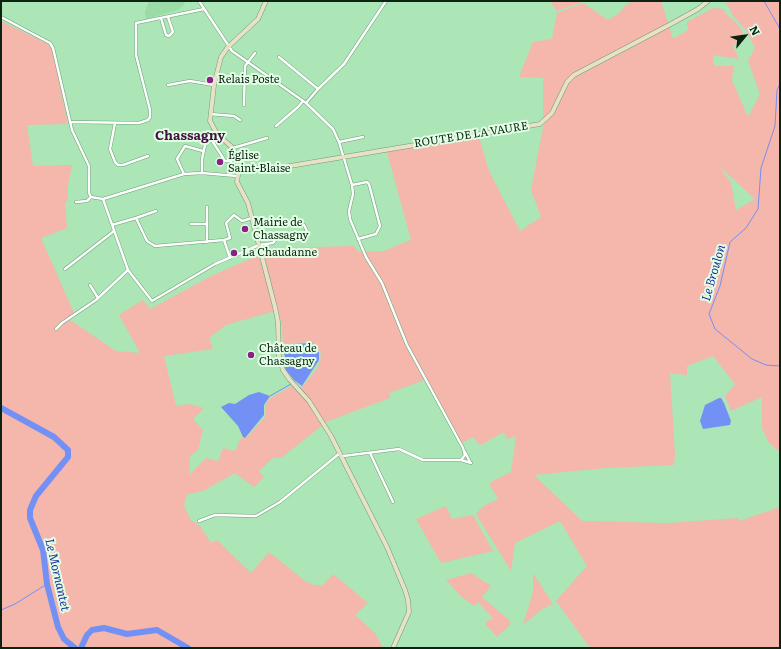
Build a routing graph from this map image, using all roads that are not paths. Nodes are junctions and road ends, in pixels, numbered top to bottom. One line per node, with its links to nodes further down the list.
1 (198, 1): 5 (street)
2 (266, 1): 9 (street)
3 (386, 1): 15 (street)
4 (708, 1): 33 (street, ROUTE DE LA VAURE)
5 (204, 9): 7 (street); 9 (street)
6 (1, 17): 21 (street)
7 (168, 17): 8 (street); 8 (street)
8 (161, 18): 22 (street)
9 (228, 47): 12 (street); 14 (street)
10 (255, 53): 12 (street)
11 (279, 57): 15 (street)
12 (247, 63): 16 (street); 18 (street)
13 (168, 85): 14 (street)
14 (214, 85): 19 (street)
15 (318, 89): 17 (street)
16 (303, 101): 17 (street); 23 (street)
17 (306, 103): 28 (street)
18 (244, 105)
19 (210, 114): 20 (street); 24 (street)
20 (240, 120)
21 (70, 122): 22 (street); 41 (street)
22 (115, 123): 31 (street)
23 (276, 126)
24 (217, 134): 27 (street); 29 (street)
25 (363, 137): 28 (street)
26 (266, 138): 29 (street)
27 (211, 139): 30 (street); 34 (street)
28 (340, 142): 33 (street)
29 (233, 148): 32 (street)
30 (203, 151): 37 (street); 38 (street)
31 (148, 156)
32 (236, 157): 34 (street); 35 (street)
33 (344, 158): 35 (street, ROUTE DE LA VAURE); 40 (street)
34 (231, 161): 36 (street)
35 (239, 168): 39 (street)
36 (234, 170)
37 (202, 173): 38 (street); 39 (street)
38 (184, 174): 42 (street)
39 (237, 176): 47 (street)
40 (352, 185): 53 (street); 53 (street)
41 (91, 197): 42 (street); 43 (street)
42 (103, 199): 50 (street)
43 (76, 202)
44 (207, 207): 49 (street)
45 (156, 211): 46 (street)
46 (136, 218): 50 (street); 55 (street)
47 (252, 218): 54 (street); 56 (street)
48 (191, 224): 49 (street)
49 (207, 224): 55 (street)
50 (112, 225): 52 (street)
51 (304, 225): 56 (street)
52 (114, 231): 58 (street); 59 (street)
53 (358, 239): 63 (street)
54 (224, 240): 55 (street); 57 (street)
55 (207, 242)
56 (258, 245): 57 (street); 65 (street)
57 (230, 258): 59 (street)
58 (65, 269)
59 (128, 270): 61 (street)
60 (90, 285): 61 (street)
61 (98, 298): 62 (street)
62 (56, 329)
63 (464, 452): 66 (street); 66 (street)
64 (370, 453): 65 (street); 66 (street); 67 (street)
65 (342, 455): 68 (street); 69 (street)
66 (461, 460)
67 (393, 502)
68 (199, 521)
69 (393, 648)

